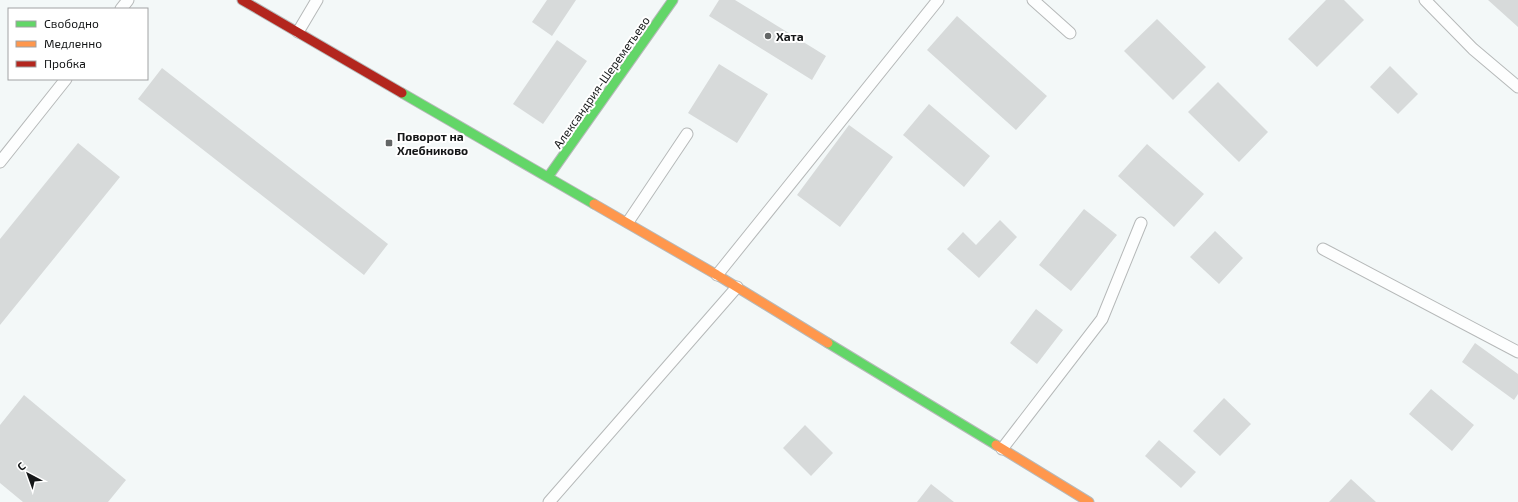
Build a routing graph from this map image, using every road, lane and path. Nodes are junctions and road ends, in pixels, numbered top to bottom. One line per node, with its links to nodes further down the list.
1 (128, 0): 8 (lane)
2 (242, 0): 9 (main road)
3 (317, 0): 9 (lane)
4 (673, 0): 15 (main road, Александрия-Шереметьево)
5 (938, 0): 19 (lane)
6 (1033, 0): 10 (lane)
7 (1425, 0): 12 (lane)
8 (122, 8)
9 (298, 32): 15 (main road)
10 (1070, 32)
11 (65, 80): 14 (lane)
12 (1518, 87)
13 (687, 134): 16 (lane)
14 (0, 162)
15 (548, 177): 16 (main road)
16 (628, 222): 19 (main road)
17 (1141, 223): 22 (lane)
18 (1323, 249): 21 (lane)
19 (717, 275): 20 (main road)
20 (738, 287): 22 (main road); 23 (lane)
21 (1518, 352)
22 (1002, 449): 24 (main road)
23 (549, 502)
24 (1089, 502)

